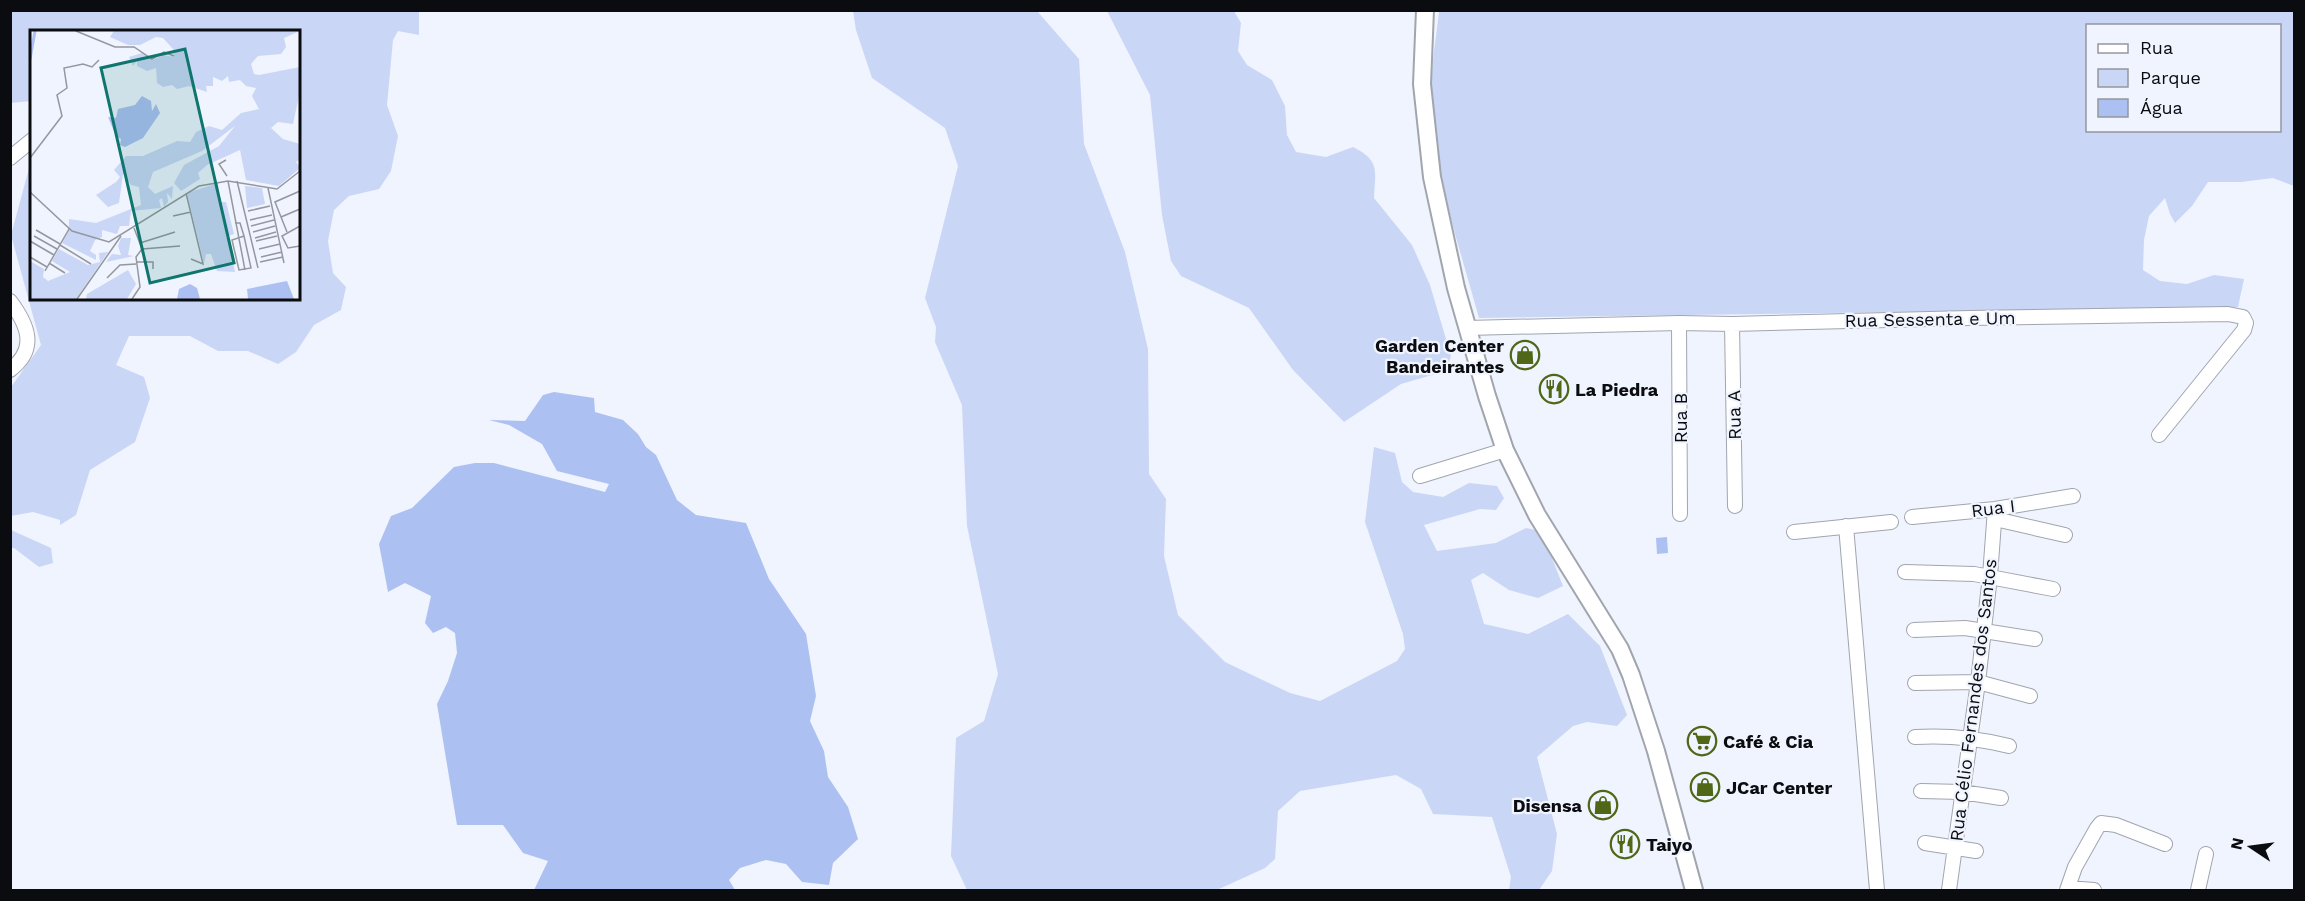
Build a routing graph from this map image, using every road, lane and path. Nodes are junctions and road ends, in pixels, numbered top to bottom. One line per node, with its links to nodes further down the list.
1 (1425, 10): 7 (main road)
2 (30, 142): 3 (street)
3 (10, 158)
4 (10, 301): 8 (street)
5 (1679, 323): 6 (street, Rua Sessenta e Um); 7 (street, Rua Sessenta e Um); 14 (street, Rua B)
6 (1732, 324): 9 (street, Rua Sessenta e Um); 13 (street, Rua A)
7 (1467, 328): 10 (main road)
8 (10, 370)
9 (2159, 435)
10 (1505, 450): 11 (street); 42 (main road)
11 (1420, 476)
12 (2073, 496): 15 (street, Rua I)
13 (1735, 506)
14 (1680, 514)
15 (1995, 514): 16 (street, Rua I); 20 (street); 22 (street, Rua Célio Fernandes dos Santos)
16 (1912, 517)
17 (1891, 522): 18 (street)
18 (1846, 526): 19 (street); 43 (street)
19 (1794, 532)
20 (2065, 535)
21 (1905, 572): 22 (street)
22 (1990, 576): 23 (street); 25 (street, Rua Célio Fernandes dos Santos)
23 (2053, 589)
24 (1914, 630): 25 (street)
25 (1983, 630): 26 (street); 27 (street, Rua Célio Fernandes dos Santos)
26 (2035, 639)
27 (1978, 682): 28 (street); 29 (street); 31 (street, Rua Célio Fernandes dos Santos)
28 (1915, 683)
29 (2030, 696)
30 (1915, 737): 31 (street)
31 (1970, 737): 32 (street); 34 (street, Rua Célio Fernandes dos Santos)
32 (2009, 746)
33 (1921, 791): 34 (street)
34 (1962, 792): 35 (street); 38 (street, Rua Célio Fernandes dos Santos)
35 (2001, 798)
36 (1924, 843): 38 (street)
37 (2165, 844): 41 (street)
38 (1953, 847): 39 (street); 44 (street, Rua Célio Fernandes dos Santos)
39 (1976, 851)
40 (2206, 854): 46 (street)
41 (2067, 889): 45 (street)
42 (1694, 891)
43 (1876, 891)
44 (1949, 891)
45 (2094, 891)
46 (2198, 891)

